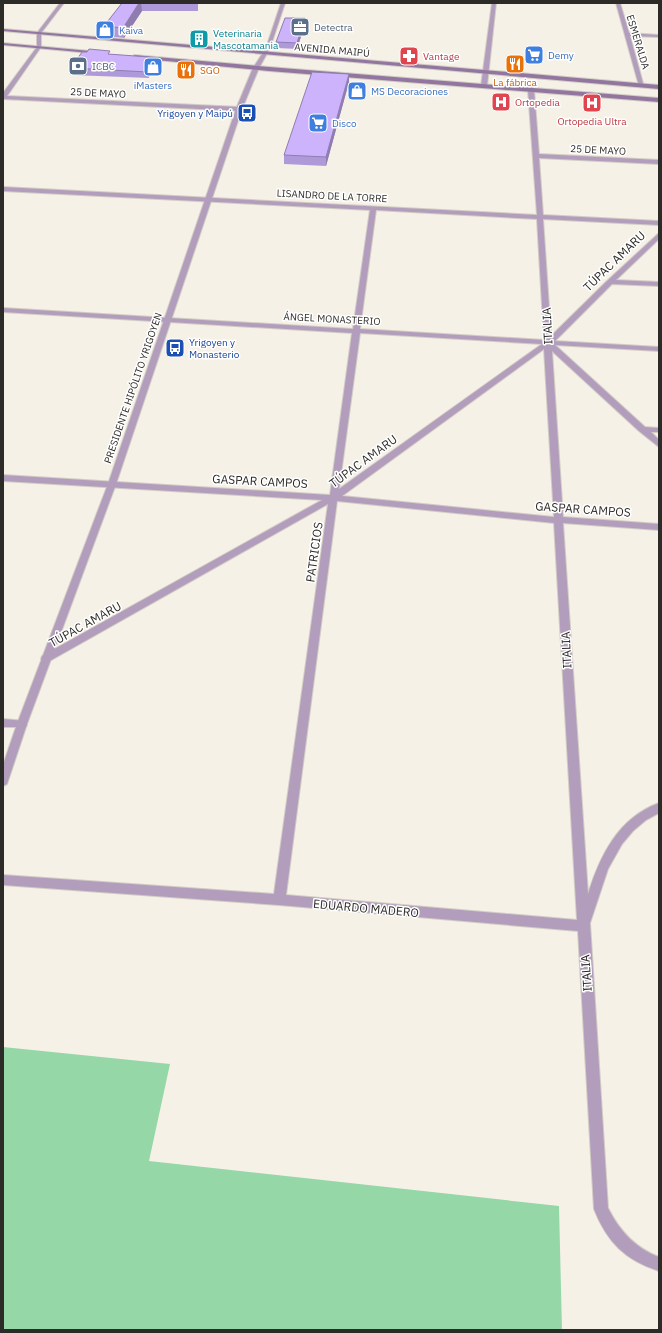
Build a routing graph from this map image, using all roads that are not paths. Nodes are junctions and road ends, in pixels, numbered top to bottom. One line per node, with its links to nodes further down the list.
1 (62, 3): 6 (street)
2 (283, 3): 12 (street, PRESIDENTE HIPÓLITO YRIGOYEN)
3 (494, 3): 15 (street)
4 (618, 3): 7 (street, ESMERALDA)
5 (3, 30): 6 (main road, AVENIDA MAIPÚ)
6 (39, 33): 10 (street); 12 (main road, AVENIDA MAIPÚ)
7 (626, 34): 8 (street); 17 (street, ESMERALDA)
8 (659, 36)
9 (3, 44): 10 (main road)
10 (39, 47): 11 (main road); 20 (street)
11 (105, 53)
12 (264, 54): 14 (street, PRESIDENTE HIPÓLITO YRIGOYEN); 15 (main road, AVENIDA MAIPÚ)
13 (129, 56): 14 (main road, AVENIDA MAIPÚ)
14 (256, 68): 16 (main road, AVENIDA MAIPÚ); 22 (street, PRESIDENTE HIPÓLITO YRIGOYEN)
15 (486, 72): 16 (street); 17 (main road, AVENIDA MAIPÚ)
16 (484, 86): 19 (main road, AVENIDA MAIPÚ)
17 (642, 86): 18 (main road, AVENIDA MAIPÚ)
18 (659, 87)
19 (531, 90): 21 (main road, AVENIDA MAIPÚ); 23 (street, ITALIA)
20 (3, 97): 22 (street, 25 DE MAYO)
21 (659, 100)
22 (239, 109): 26 (street, PRESIDENTE HIPÓLITO YRIGOYEN)
23 (536, 156): 24 (street, 25 DE MAYO); 28 (street, ITALIA)
24 (659, 162)
25 (3, 189): 26 (street, LISANDRO DE LA TORRE)
26 (209, 200): 27 (street, LISANDRO DE LA TORRE); 34 (street, PRESIDENTE HIPÓLITO YRIGOYEN)
27 (373, 208): 28 (street, LISANDRO DE LA TORRE); 35 (street, PATRICIOS)
28 (540, 216): 29 (street, LISANDRO DE LA TORRE); 36 (street, ITALIA)
29 (659, 223)
30 (659, 234): 31 (street, TÚPAC AMARU)
31 (609, 282): 32 (street); 36 (street, TÚPAC AMARU)
32 (659, 284)
33 (3, 310): 34 (street, ÁNGEL MONASTERIO)
34 (168, 319): 35 (street, ÁNGEL MONASTERIO); 42 (street, PRESIDENTE HIPÓLITO YRIGOYEN)
35 (356, 330): 36 (street, ÁNGEL MONASTERIO); 43 (street, PATRICIOS)
36 (548, 343): 37 (street, ÁNGEL MONASTERIO); 38 (street); 43 (street, TÚPAC AMARU); 44 (street, ITALIA)
37 (659, 349)
38 (642, 429): 39 (street); 40 (street)
39 (659, 430)
40 (659, 444)
41 (3, 478): 42 (street, GASPAR CAMPOS)
42 (112, 484): 43 (street, GASPAR CAMPOS); 46 (street, PRESIDENTE HIPÓLITO YRIGOYEN)
43 (333, 498): 44 (street, GASPAR CAMPOS); 46 (street, TÚPAC AMARU); 52 (street, PATRICIOS)
44 (559, 520): 45 (street, GASPAR CAMPOS); 53 (street, ITALIA)
45 (659, 527)
46 (46, 660): 48 (street, PRESIDENTE HIPÓLITO YRIGOYEN)
47 (3, 723): 48 (street)
48 (22, 724): 49 (street, PRESIDENTE HIPÓLITO YRIGOYEN)
49 (3, 781)
50 (659, 808): 53 (street)
51 (3, 880): 52 (street, EDUARDO MADERO)
52 (279, 900): 53 (street, EDUARDO MADERO)
53 (583, 926): 54 (street, ITALIA)
54 (659, 1264)

